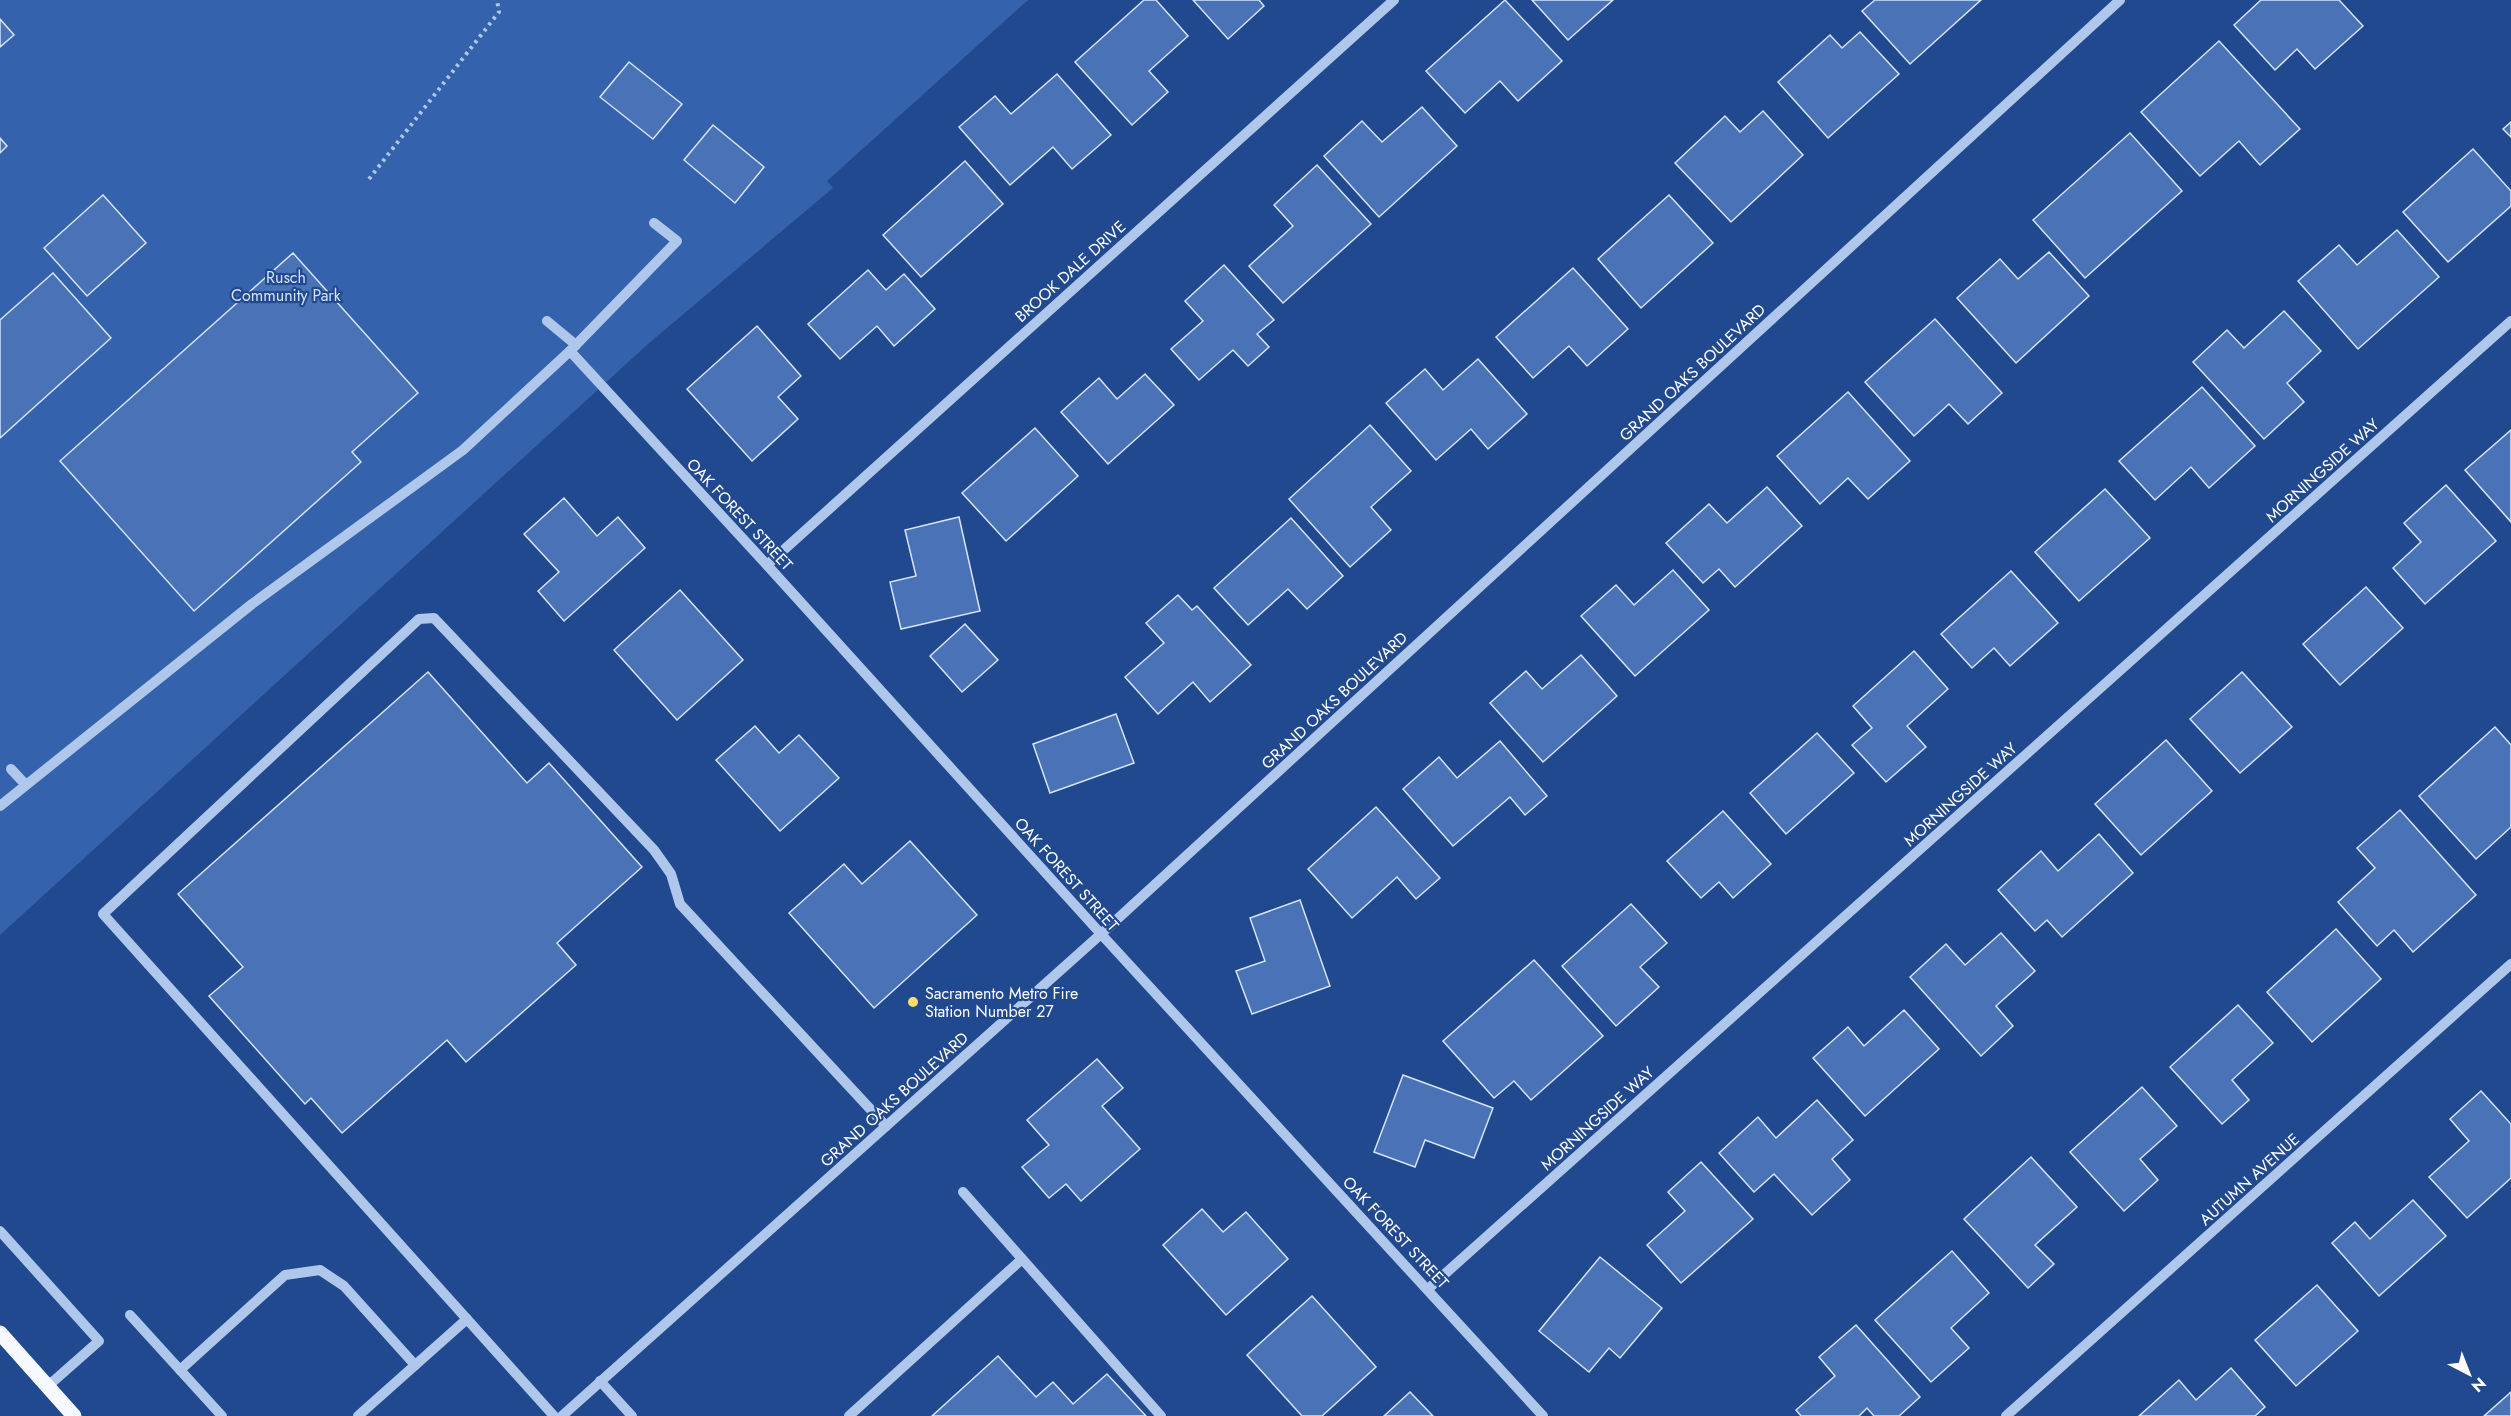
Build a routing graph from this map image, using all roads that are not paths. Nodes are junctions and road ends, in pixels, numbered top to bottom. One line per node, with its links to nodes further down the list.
1 (1394, 0): 7 (street, BROOK DALE DRIVE)
2 (2120, 0): 11 (street, GRAND OAKS BOULEVARD)
3 (654, 223): 6 (street)
4 (547, 321): 6 (street, OAK FOREST STREET)
5 (2511, 321): 17 (street, MORNINGSIDE WAY)
6 (573, 348): 7 (street, OAK FOREST STREET); 9 (street)
7 (767, 565): 11 (street, OAK FOREST STREET)
8 (11, 769): 9 (street)
9 (25, 784): 10 (street)
10 (0, 806)
11 (1101, 934): 13 (street, GRAND OAKS BOULEVARD); 17 (street, OAK FOREST STREET)
12 (2511, 964): 34 (street, AUTUMN AVENUE)
13 (886, 1126): 19 (street); 23 (street, GRAND OAKS BOULEVARD)
14 (963, 1192): 16 (street)
15 (0, 1231): 24 (street)
16 (1022, 1259): 31 (street); 32 (street)
17 (1428, 1289): 33 (street, OAK FOREST STREET)
18 (130, 1315): 22 (street)
19 (467, 1319): 21 (street); 28 (street)
20 (0, 1333): 24 (main road)
21 (415, 1365): 22 (street); 27 (street)
22 (180, 1370): 26 (street)
23 (600, 1381): 29 (street, GRAND OAKS BOULEVARD); 30 (street)
24 (48, 1386): 25 (main road)
25 (74, 1416)
26 (222, 1416)
27 (358, 1416)
28 (554, 1416)
29 (562, 1416)
30 (632, 1416)
31 (849, 1416)
32 (1161, 1416)
33 (1543, 1416)
34 (2006, 1416)

